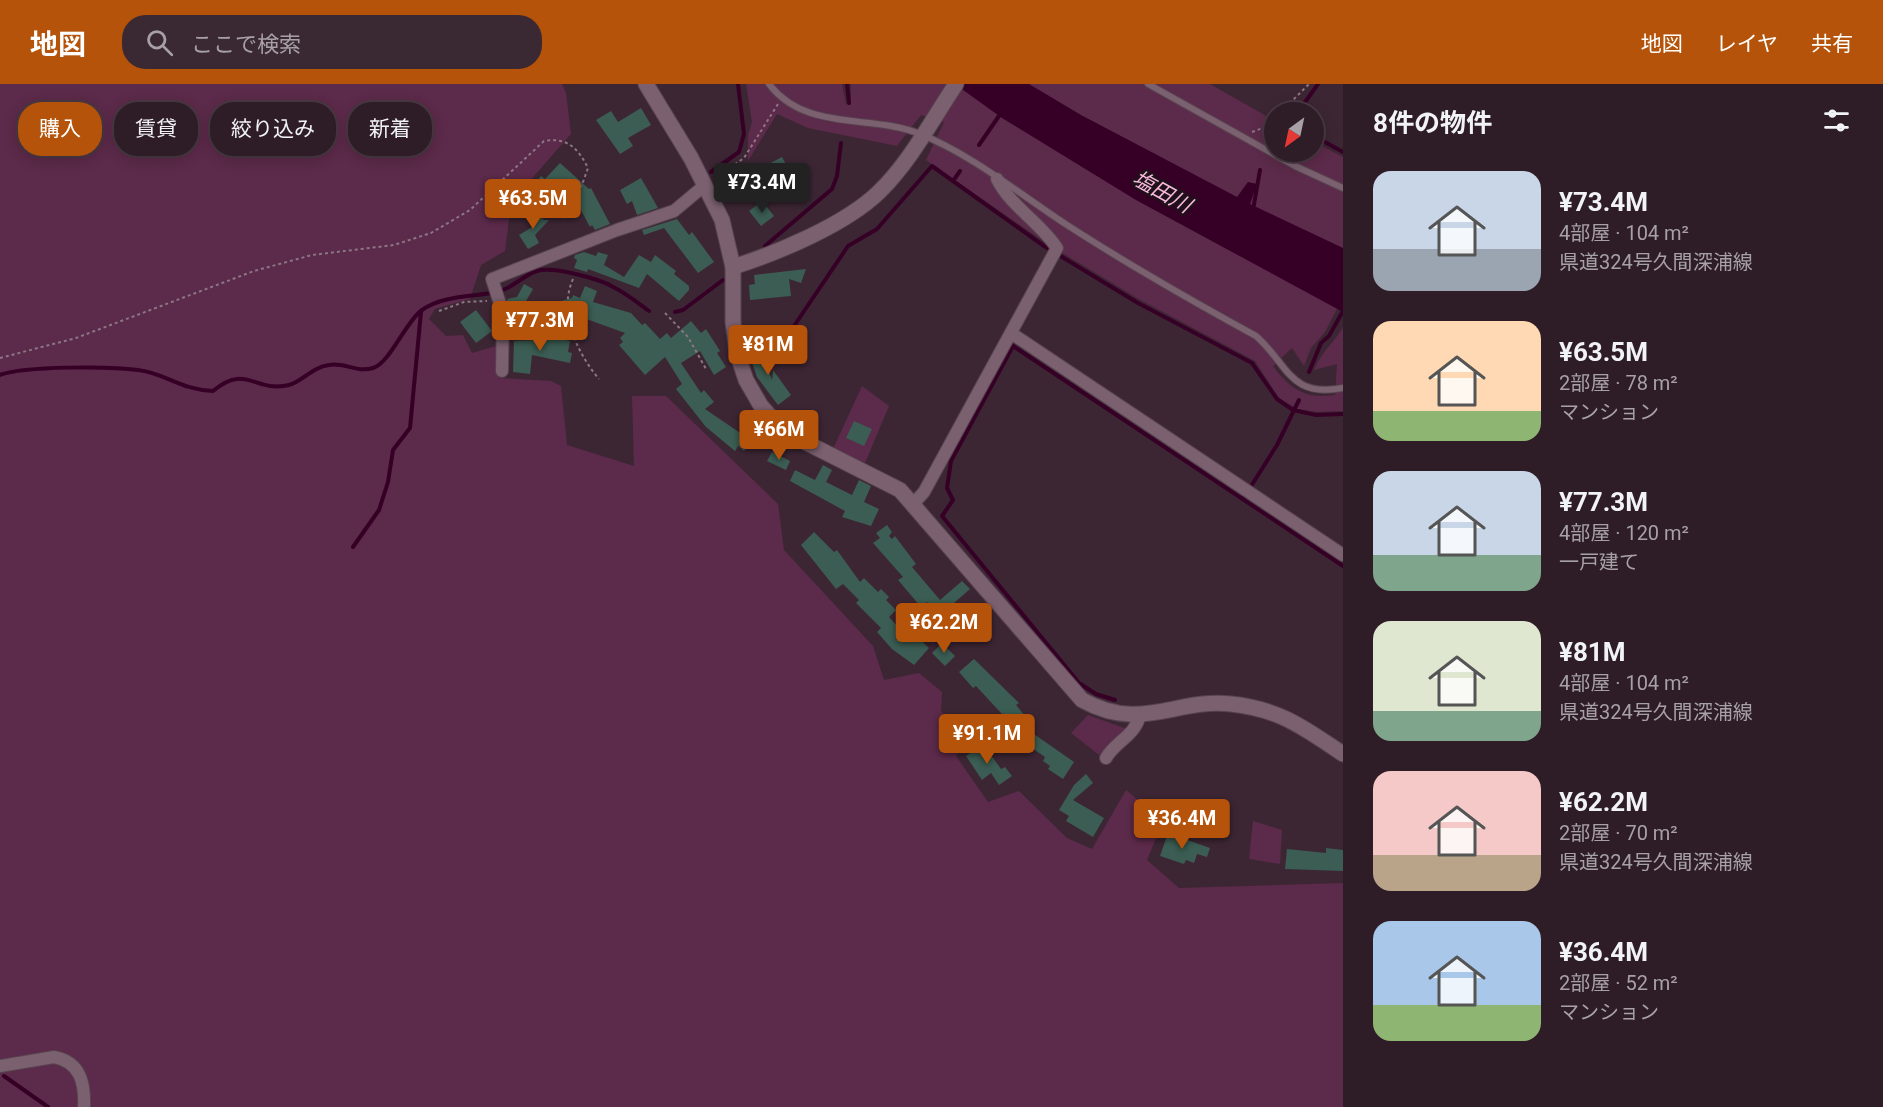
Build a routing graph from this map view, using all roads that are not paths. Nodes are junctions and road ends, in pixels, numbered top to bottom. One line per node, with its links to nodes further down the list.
1 (646, 84): 7 (main road)
2 (769, 84): 5 (lane)
3 (956, 84): 5 (main road)
4 (1148, 84): 8 (lane)
5 (922, 135): 6 (lane); 9 (main road)
6 (997, 179): 10 (street); 12 (lane)
7 (705, 185): 9 (main road); 11 (street)
8 (1343, 188)
9 (733, 267): 13 (main road)
10 (1011, 333): 13 (street); 14 (street)
11 (502, 371)
12 (1343, 388)
13 (914, 503): 15 (main road)
14 (1343, 555)
15 (1140, 715): 16 (main road); 17 (street)
16 (1343, 754)
17 (1106, 758)
18 (0, 1066): 19 (street)
19 (84, 1107)

